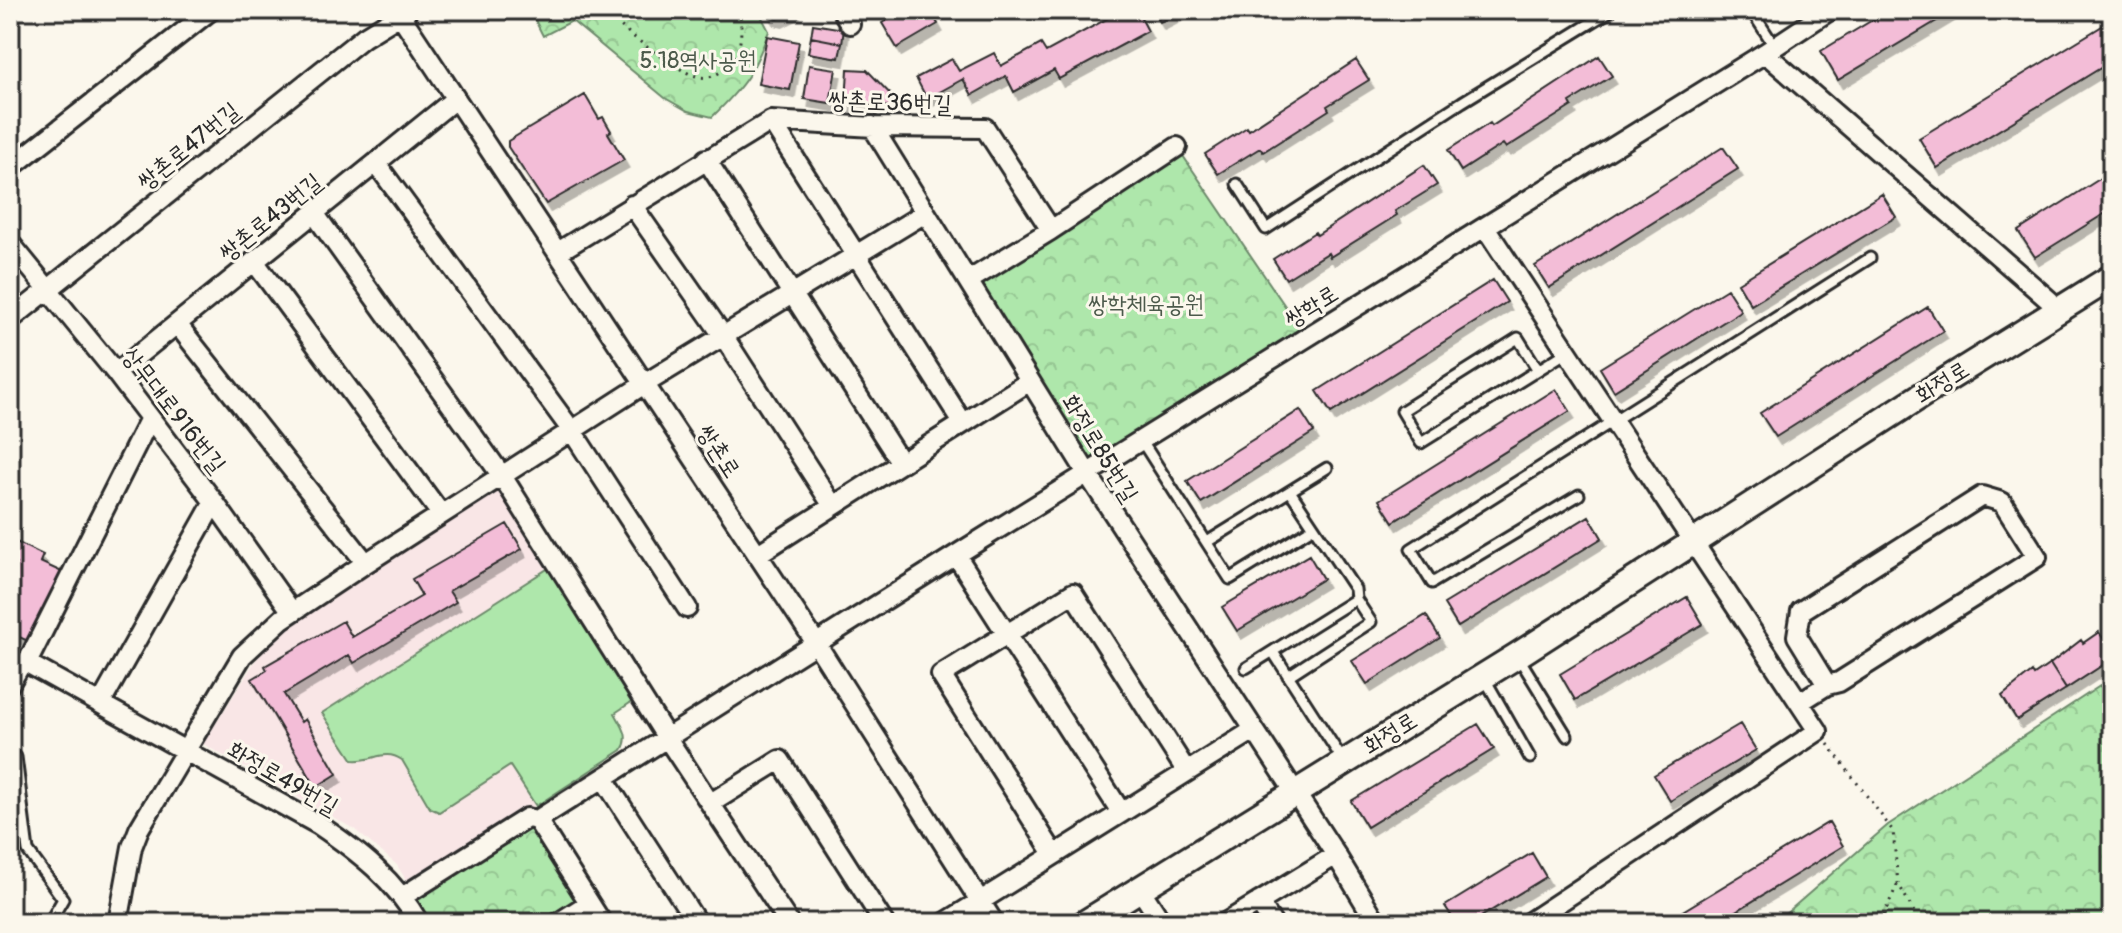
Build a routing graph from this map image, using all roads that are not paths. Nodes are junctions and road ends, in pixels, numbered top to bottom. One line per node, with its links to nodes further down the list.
1 (211, 10): 13 (street)
2 (1612, 10): 14 (lane)
3 (1751, 10): 6 (lane)
4 (1830, 10): 6 (street, 쌍학로)
5 (402, 12): 7 (street, 쌍촌로); 27 (street, 쌍촌로47번길)
6 (1770, 50): 18 (street, 쌍학로); 29 (street)
7 (455, 99): 12 (street, 쌍촌로43번길); 21 (street, 쌍촌로)
8 (771, 121): 9 (street, 쌍촌로36번길); 11 (street); 22 (street)
9 (872, 126): 17 (street, 화정로85번길); 19 (street, 쌍촌로36번길)
10 (1177, 147): 19 (street)
11 (706, 159): 15 (street); 28 (street)
12 (376, 163): 16 (street, 쌍촌로43번길); 41 (street)
13 (10, 168)
14 (1237, 184)
15 (632, 205): 21 (street); 32 (street)
16 (314, 213): 24 (street, 쌍촌로43번길); 46 (street)
17 (925, 213): 22 (street); 26 (street, 화정로85번길)
18 (1485, 227): 33 (street); 42 (street, 쌍학로)
19 (1051, 230): 26 (street)
20 (10, 243): 27 (street, 상무대로916번길)
21 (558, 252): 37 (street, 쌍촌로)
22 (856, 255): 28 (street); 40 (street)
23 (1870, 258): 39 (lane)
24 (254, 261): 31 (street, 쌍촌로43번길); 51 (street)
25 (2112, 277): 29 (street, 화정로)
26 (968, 281): 36 (street, 화정로85번길)
27 (47, 289): 30 (street, 쌍촌로47번길); 35 (street, 상무대로916번길)
28 (791, 294): 32 (street); 43 (street)
29 (2057, 312): 54 (street, 화정로)
30 (10, 320)
31 (177, 324): 35 (street, 쌍촌로43번길); 57 (street)
32 (724, 337): 37 (street); 50 (street)
33 (1567, 352): 34 (lane); 39 (street)
34 (1538, 370): 34 (lane)
35 (116, 373): 38 (street, 상무대로916번길)
36 (1030, 381): 40 (street); 45 (street, 화정로85번길)
37 (646, 383): 41 (street); 55 (street, 쌍촌로)
38 (150, 418): 49 (street, 상무대로916번길); 65 (street)
39 (1612, 419): 48 (lane); 54 (street)
40 (963, 423): 43 (street)
41 (572, 431): 46 (street); 59 (street)
42 (1141, 440): 45 (street, 쌍학로); 53 (lane)
43 (901, 463): 50 (street)
44 (1327, 468): 47 (lane)
45 (1087, 473): 56 (street, 쌍학로); 73 (street, 화정로85번길)
46 (502, 476): 51 (street); 75 (street)
47 (1290, 491): 52 (lane); 53 (lane)
48 (1579, 495)
49 (214, 502): 60 (street, 상무대로916번길); 72 (street)
50 (833, 506): 55 (street)
51 (441, 514): 57 (street)
52 (1314, 527): 53 (lane); 58 (lane)
53 (1207, 542)
54 (1693, 542): 64 (street, 화정로); 71 (street)
55 (758, 554): 62 (street, 쌍촌로)
56 (956, 555): 61 (street); 62 (street, 쌍학로)
57 (366, 563): 60 (street)
58 (1356, 599): 63 (lane); 67 (lane)
59 (687, 608)
60 (292, 612): 76 (street)
61 (1006, 634): 80 (street); 84 (street); 86 (street)
62 (816, 643): 75 (street, 쌍학로); 90 (street, 쌍촌로)
63 (1273, 652): 66 (lane); 67 (lane)
64 (1518, 655): 68 (street, 화정로); 74 (lane)
65 (19, 659): 70 (lane); 72 (street, 화정로49번길)
66 (1246, 668)
67 (1288, 676): 79 (lane)
68 (1483, 676): 78 (lane); 79 (street, 화정로)
69 (1827, 685): 69 (street); 71 (street)
70 (10, 692)
71 (1800, 702): 108 (street)
72 (101, 703): 76 (street, 화정로49번길)
73 (1254, 730): 80 (street); 82 (street, 화정로85번길)
74 (1567, 736)
75 (667, 738): 81 (street, 쌍학로); 83 (street)
76 (186, 750): 89 (street, 화정로49번길); 94 (street)
77 (16, 757): 93 (lane)
78 (1530, 758)
79 (1344, 762): 82 (street, 화정로)
80 (1187, 772): 84 (street)
81 (604, 779): 85 (street, 쌍학로); 98 (street)
82 (1294, 792): 87 (street, 화정로85번길); 88 (street, 화정로)
83 (711, 803): 99 (street); 100 (street)
84 (1121, 812): 86 (street)
85 (537, 820): 89 (street, 쌍학로); 92 (street)
86 (1054, 854): 90 (street)
87 (1336, 855): 91 (street); 107 (street, 화정로85번길)
88 (1140, 889): 103 (street, 화정로); 104 (street)
89 (402, 897): 95 (street, 화정로49번길)
90 (980, 901): 101 (street); 102 (street, 쌍촌로)
91 (1259, 902): 105 (street); 106 (street)
92 (589, 903): 96 (street); 97 (street)
93 (49, 923)
94 (118, 923)
95 (419, 923)
96 (558, 923)
97 (602, 923)
98 (697, 923)
99 (789, 923)
100 (884, 923)
101 (945, 923)
102 (994, 923)
103 (1085, 923)
104 (1162, 923)
105 (1225, 923)
106 (1272, 923)
107 (1377, 923)
108 (1528, 923)

